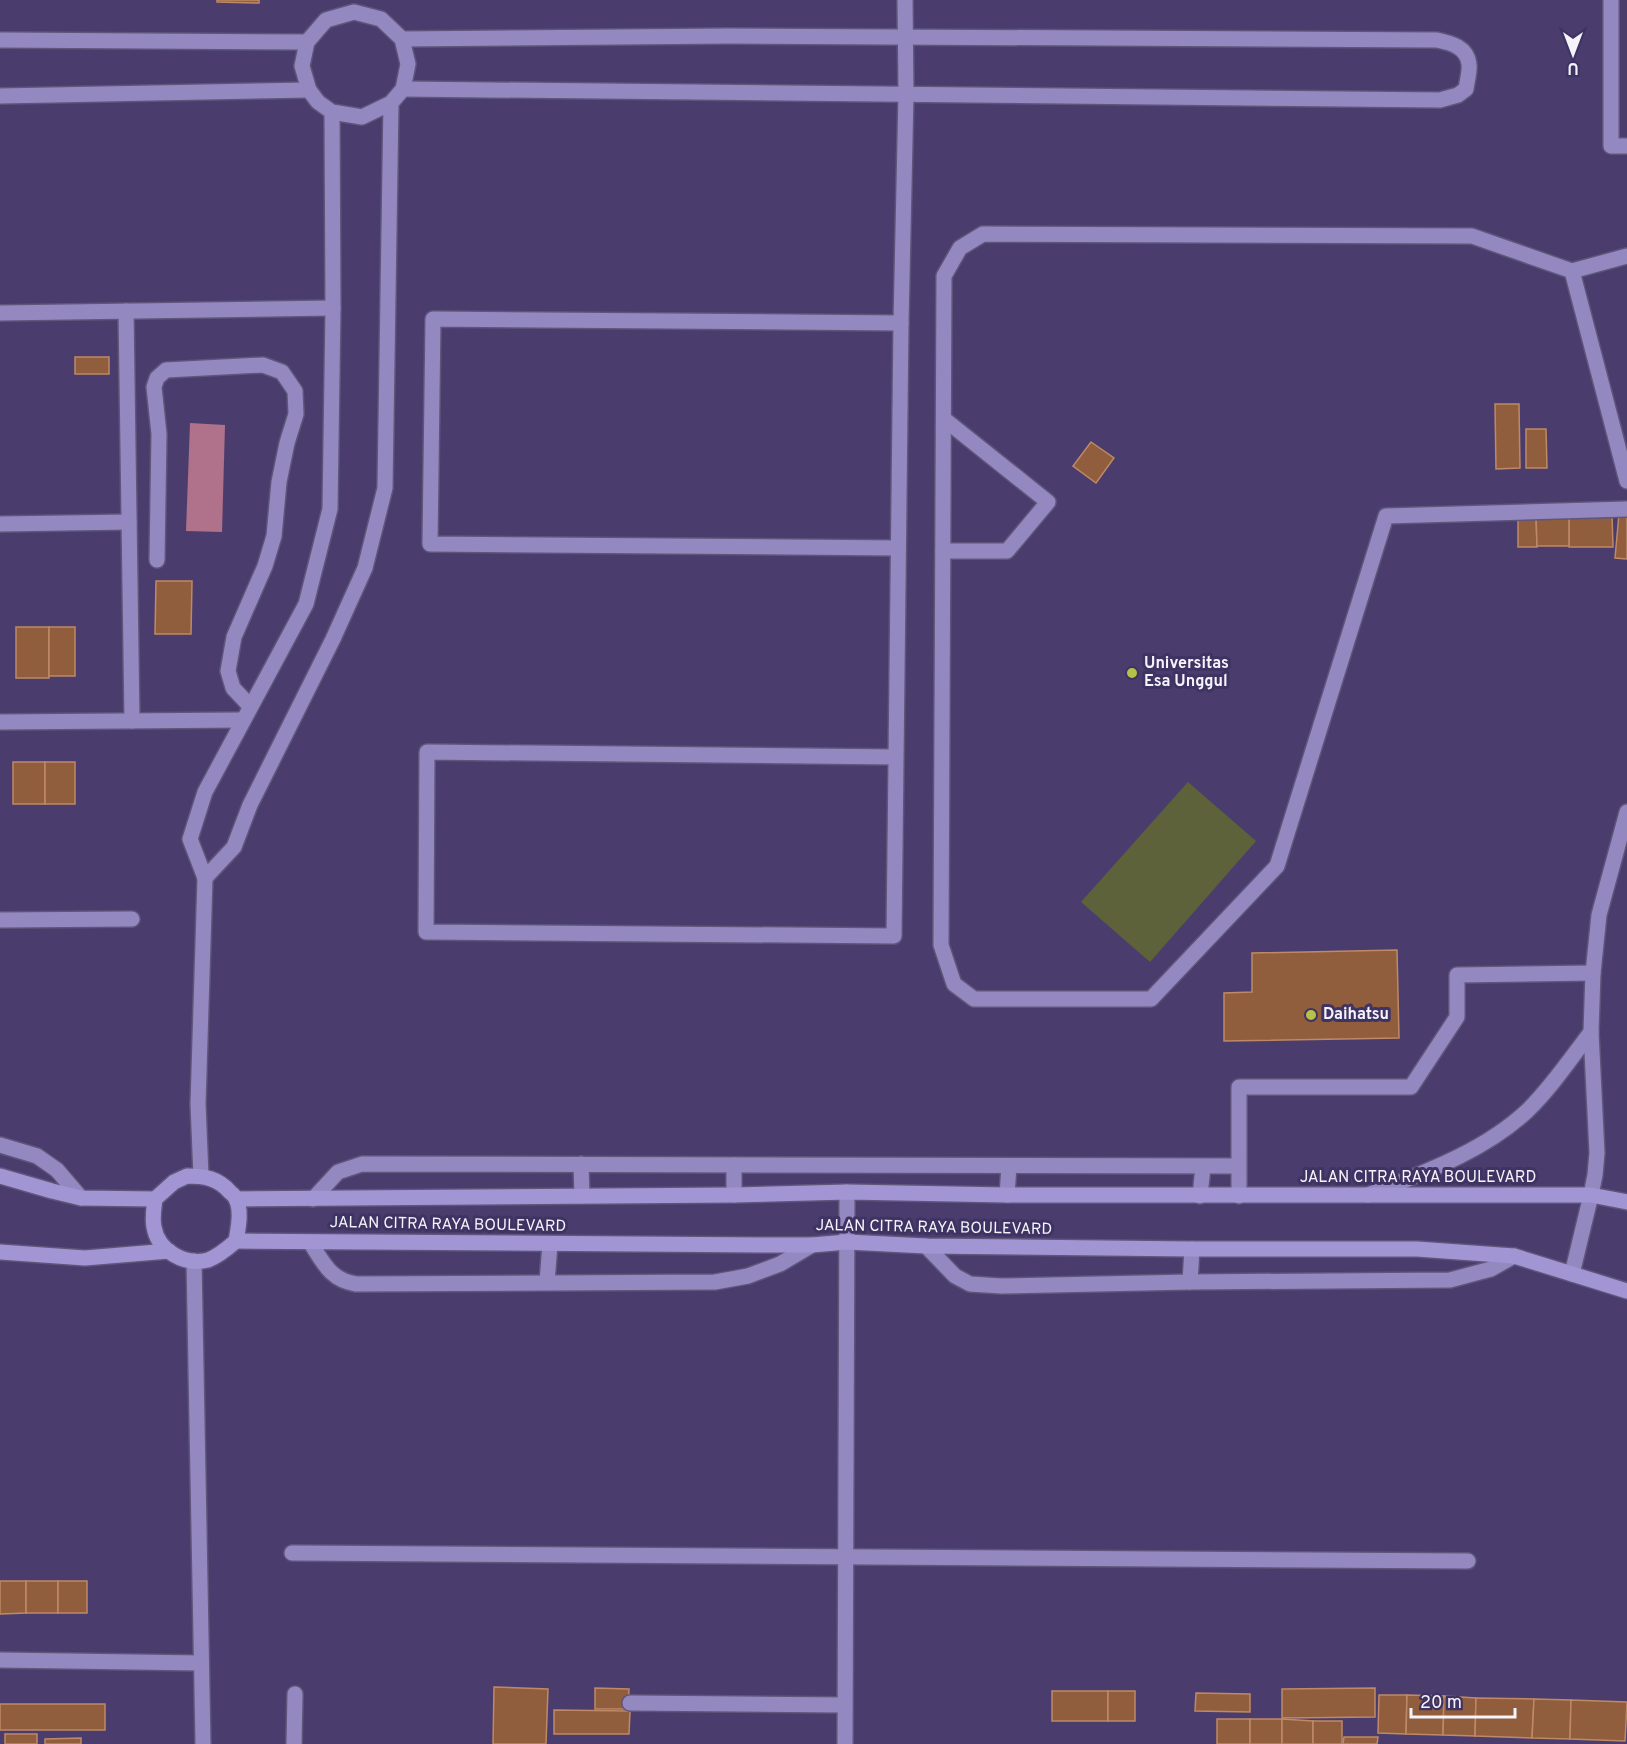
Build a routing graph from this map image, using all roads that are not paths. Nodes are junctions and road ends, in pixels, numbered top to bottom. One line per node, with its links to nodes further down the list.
1 (904, 0): 3 (street)
2 (1611, 0): 13 (street)
3 (904, 38): 4 (street); 9 (street); 9 (street)
4 (402, 39): 6 (street); 7 (street)
5 (0, 40): 6 (street)
6 (307, 42): 8 (street)
7 (403, 89): 9 (street); 11 (street)
8 (309, 90): 10 (street); 12 (street)
9 (906, 94): 19 (street)
10 (0, 96)
11 (391, 104): 12 (street); 34 (street)
12 (332, 111): 16 (street)
13 (1627, 146)
14 (1627, 256): 15 (street)
15 (1572, 271): 20 (street); 21 (street)
16 (333, 308): 17 (street); 28 (street)
17 (126, 311): 18 (street); 23 (street)
18 (0, 313)
19 (901, 323): 25 (street); 25 (street)
20 (944, 419): 26 (street); 26 (street)
21 (1627, 482)
22 (1627, 508): 26 (street)
23 (129, 522): 24 (street); 30 (street)
24 (0, 524)
25 (898, 548): 32 (street)
26 (943, 551)
27 (157, 560): 28 (street)
28 (250, 706): 29 (street)
29 (243, 720): 30 (street); 34 (street)
30 (132, 721): 31 (street)
31 (0, 722)
32 (896, 757): 32 (street)
33 (1627, 812): 37 (street)
34 (205, 878): 46 (street)
35 (0, 920): 36 (street)
36 (132, 920)
37 (1593, 973): 38 (street); 43 (street)
38 (1591, 1032): 50 (street); 54 (street)
39 (0, 1145): 55 (street)
40 (580, 1164): 41 (street); 51 (street); 58 (street)
41 (734, 1165): 42 (street); 48 (street)
42 (1009, 1166): 44 (street); 49 (street)
43 (1238, 1166): 44 (street); 53 (street)
44 (1203, 1167): 52 (street)
45 (0, 1176): 55 (main road)
46 (201, 1176): 56 (main road); 57 (main road)
47 (847, 1192): 48 (main road, JALAN CITRA RAYA BOULEVARD); 49 (main road, JALAN CITRA RAYA BOULEVARD); 62 (street)
48 (734, 1195): 51 (main road, JALAN CITRA RAYA BOULEVARD)
49 (1007, 1195): 52 (main road, JALAN CITRA RAYA BOULEVARD)
50 (1591, 1195): 54 (main road, JALAN CITRA RAYA BOULEVARD); 59 (main road, JALAN CITRA RAYA BOULEVARD); 71 (street)
51 (582, 1196): 58 (main road, JALAN CITRA RAYA BOULEVARD)
52 (1200, 1196): 53 (main road, JALAN CITRA RAYA BOULEVARD)
53 (1239, 1196): 54 (main road, JALAN CITRA RAYA BOULEVARD)
54 (1365, 1196)
55 (81, 1198): 56 (main road)
56 (155, 1199): 67 (main road)
57 (236, 1199): 58 (main road, JALAN CITRA RAYA BOULEVARD); 60 (main road)
58 (313, 1199)
59 (1627, 1202)
60 (236, 1241): 61 (main road, JALAN CITRA RAYA BOULEVARD); 70 (main road)
61 (310, 1242): 63 (main road, JALAN CITRA RAYA BOULEVARD); 72 (street)
62 (847, 1242): 64 (main road, JALAN CITRA RAYA BOULEVARD); 65 (main road, JALAN CITRA RAYA BOULEVARD); 76 (street)
63 (550, 1244): 64 (main road, JALAN CITRA RAYA BOULEVARD); 72 (street)
64 (812, 1245): 72 (street)
65 (926, 1246): 66 (main road, JALAN CITRA RAYA BOULEVARD); 73 (street)
66 (1192, 1249): 69 (main road, JALAN CITRA RAYA BOULEVARD); 73 (street)
67 (169, 1251): 68 (main road); 70 (main road)
68 (0, 1252)
69 (1514, 1256): 71 (main road, JALAN CITRA RAYA BOULEVARD); 73 (street)
70 (194, 1261): 79 (street)
71 (1572, 1274): 74 (main road, JALAN CITRA RAYA BOULEVARD)
72 (547, 1282)
73 (1191, 1282)
74 (1627, 1291)
75 (292, 1553): 76 (street)
76 (844, 1557): 77 (street); 82 (street)
77 (1468, 1561)
78 (0, 1660): 79 (street)
79 (201, 1663): 83 (street)
80 (295, 1694): 84 (street)
81 (630, 1703): 82 (street)
82 (844, 1705): 85 (street)
83 (203, 1744)
84 (294, 1744)
85 (845, 1744)

